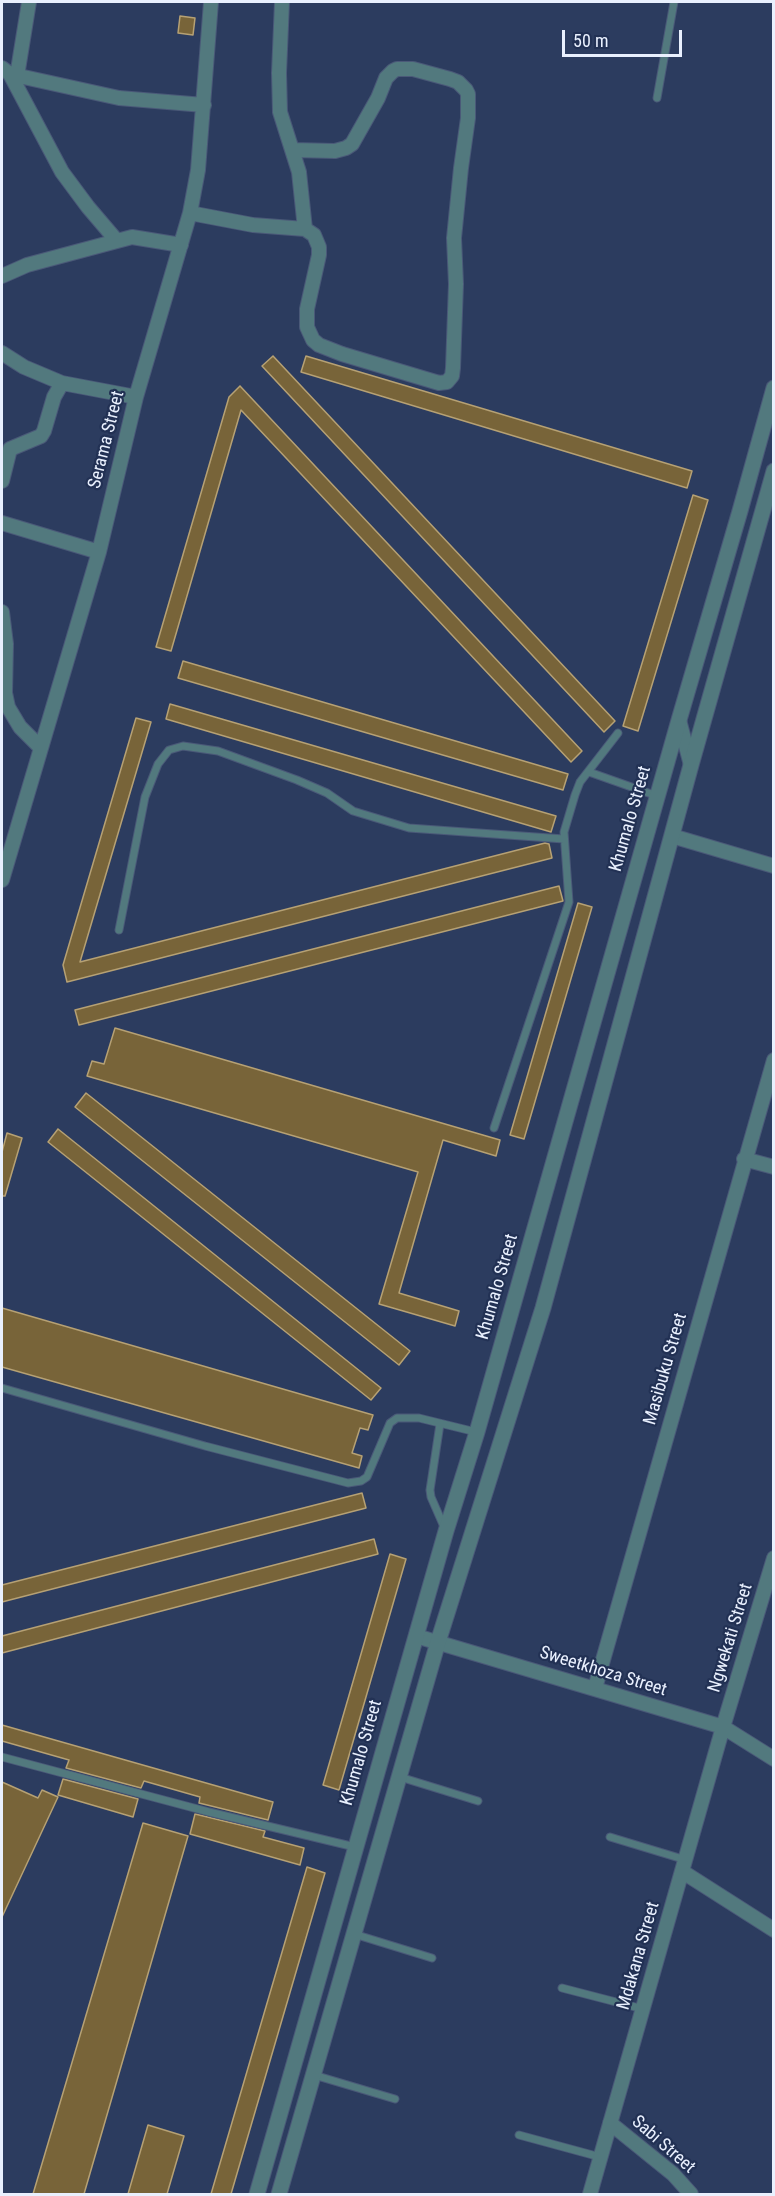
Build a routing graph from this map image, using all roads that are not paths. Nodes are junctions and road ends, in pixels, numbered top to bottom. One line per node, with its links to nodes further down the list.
1 (29, 2): 5 (street)
2 (211, 2): 7 (street, Serama Street)
3 (282, 2): 8 (street)
4 (674, 2): 6 (lane)
5 (9, 73): 7 (street); 11 (street)
6 (657, 98)
7 (204, 105): 9 (street, Serama Street)
8 (293, 150): 10 (street); 10 (street)
9 (190, 213): 10 (street); 12 (street, Serama Street)
10 (305, 229)
11 (117, 240): 12 (street); 13 (street)
12 (181, 245): 17 (street, Serama Street)
13 (2, 276)
14 (2, 353): 15 (street)
15 (62, 383): 17 (street); 19 (street)
16 (774, 388): 23 (street, Khumalo Street)
17 (135, 398): 21 (street, Serama Street)
18 (774, 471): 26 (street)
19 (2, 480)
20 (2, 523): 21 (street)
21 (99, 552): 25 (street, Serama Street)
22 (2, 612): 25 (street)
23 (679, 720): 26 (street); 28 (street, Khumalo Street)
24 (618, 733): 27 (lane)
25 (41, 748): 31 (street, Serama Street)
26 (691, 765): 29 (street)
27 (589, 772): 28 (lane); 30 (lane)
28 (657, 796): 41 (street, Khumalo Street)
29 (672, 836): 32 (street); 45 (street)
30 (564, 839): 34 (lane); 36 (lane)
31 (6, 848): 33 (street, Serama Street)
32 (774, 866)
33 (2, 880)
34 (119, 930)
35 (774, 1060): 37 (street, Masibuku Street)
36 (494, 1128)
37 (744, 1159): 38 (street); 46 (street, Masibuku Street)
38 (774, 1167)
39 (2, 1388): 40 (lane)
40 (440, 1424): 41 (lane); 42 (lane)
41 (477, 1432): 42 (street, Khumalo Street)
42 (446, 1531): 44 (street, Khumalo Street)
43 (774, 1558): 47 (street, Ngwekati Street)
44 (416, 1636): 45 (street, Sweetkhoza Street); 53 (street, Khumalo Street)
45 (438, 1642): 46 (street, Sweetkhoza Street); 50 (street)
46 (595, 1688): 47 (street, Sweetkhoza Street)
47 (723, 1727): 49 (street, Sweetkhoza Street); 54 (street, Mdakana Street)
48 (2, 1757): 53 (lane)
49 (774, 1759)
50 (400, 1777): 51 (lane); 56 (street)
51 (478, 1801)
52 (610, 1838): 54 (lane)
53 (356, 1847): 65 (street, Khumalo Street)
54 (684, 1866): 55 (street); 59 (street, Mdakana Street)
55 (774, 1930)
56 (354, 1934): 57 (lane); 60 (street)
57 (432, 1958)
58 (562, 1988): 59 (lane)
59 (643, 2009): 62 (street, Mdakana Street)
60 (314, 2075): 61 (lane); 66 (street)
61 (395, 2099)
62 (610, 2123): 64 (street, Mdakana Street); 68 (street, Sabi Street)
63 (519, 2135): 64 (lane)
64 (600, 2157): 67 (street, Mdakana Street)
65 (257, 2194)
66 (279, 2194)
67 (590, 2194)
68 (690, 2194)

